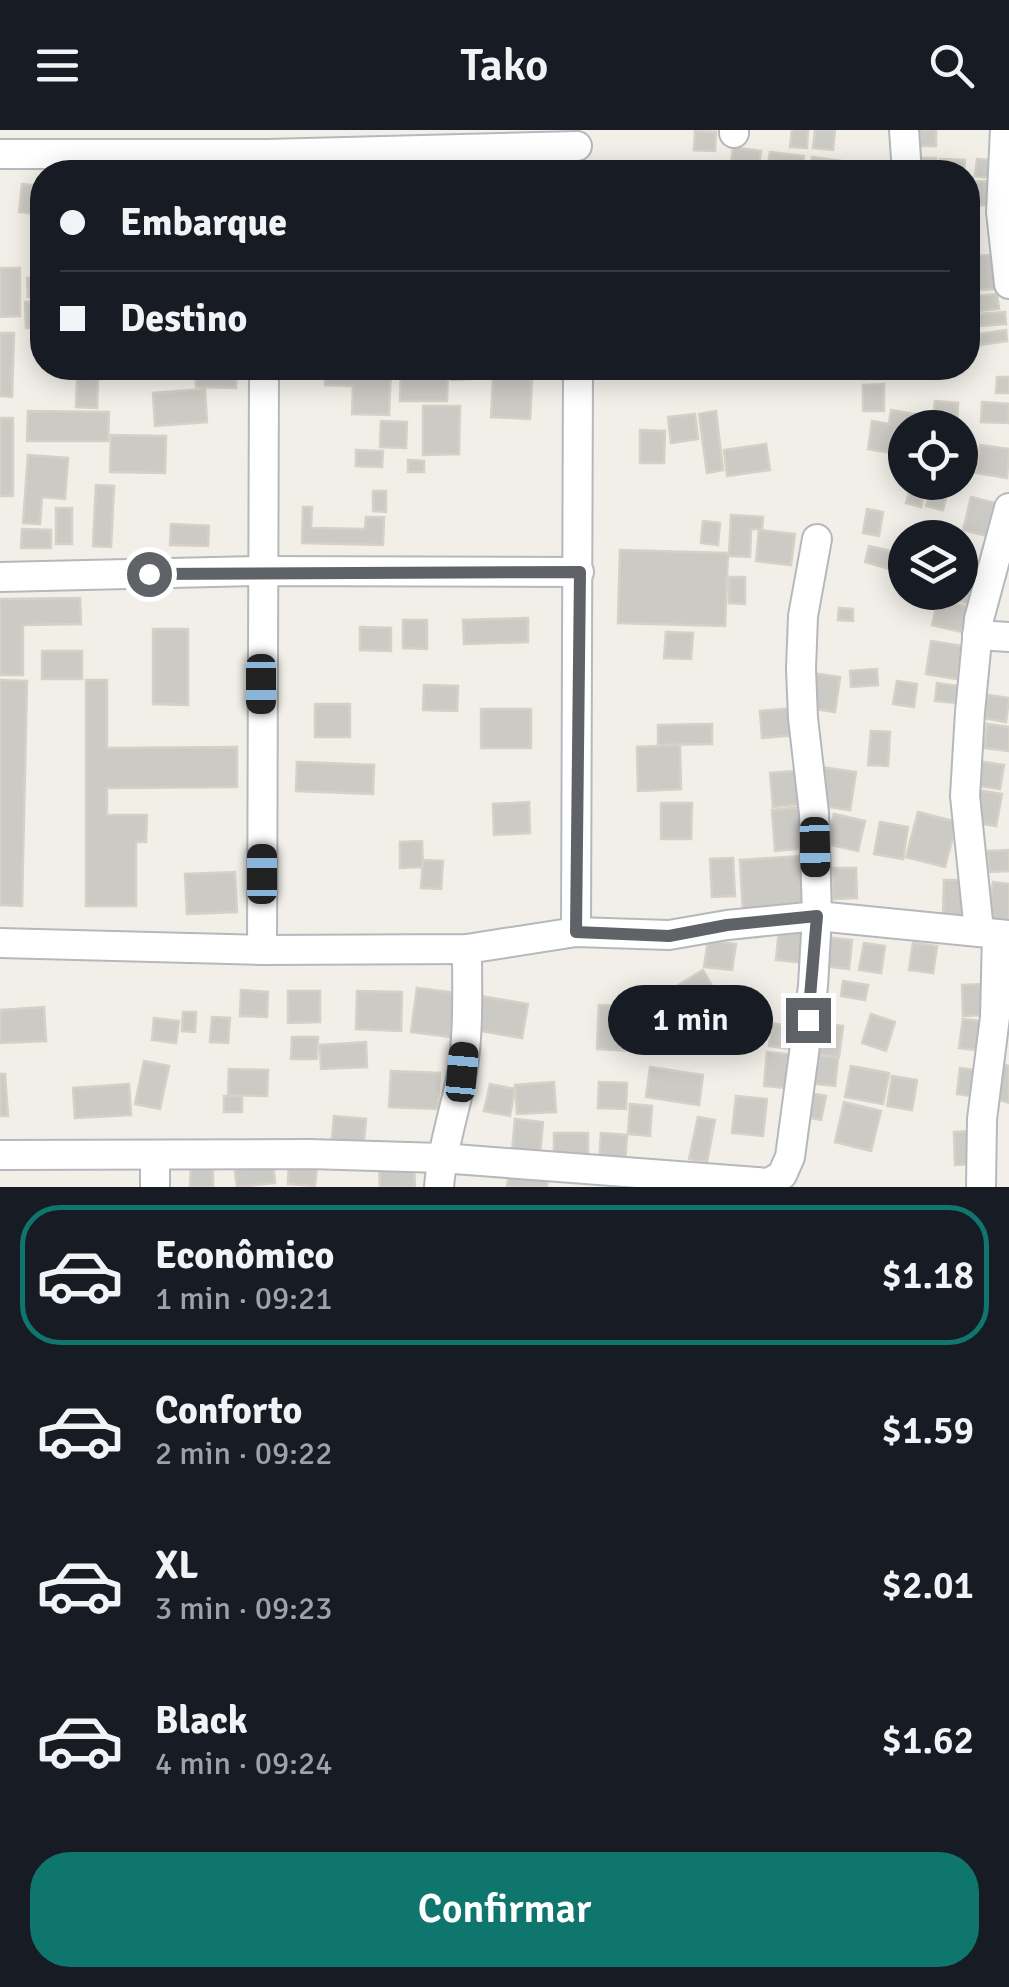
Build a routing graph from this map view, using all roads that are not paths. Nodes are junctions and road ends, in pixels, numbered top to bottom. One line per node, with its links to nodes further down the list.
1 (904, 130): 6 (street)
2 (1005, 130): 7 (street)
3 (577, 150): 4 (street)
4 (267, 152): 5 (street)
5 (0, 154)
6 (906, 160)
7 (1006, 248): 8 (street)
8 (1009, 284)
9 (264, 380): 13 (street)
10 (578, 380): 14 (street)
11 (1009, 508): 16 (street)
12 (817, 539): 18 (street)
13 (261, 571): 14 (street); 15 (street); 23 (street)
14 (580, 572): 19 (street)
15 (0, 577)
16 (977, 635): 17 (street); 20 (street)
17 (1009, 637)
18 (817, 916): 19 (street); 20 (street); 26 (street)
19 (576, 932): 22 (street)
20 (995, 933): 29 (street)
21 (0, 942): 23 (street)
22 (467, 948): 23 (street); 26 (street)
23 (262, 950)
24 (0, 1155): 25 (street)
25 (155, 1156): 26 (street); 27 (street)
26 (441, 1158): 28 (street)
27 (155, 1187)
28 (440, 1187)
29 (981, 1187)

